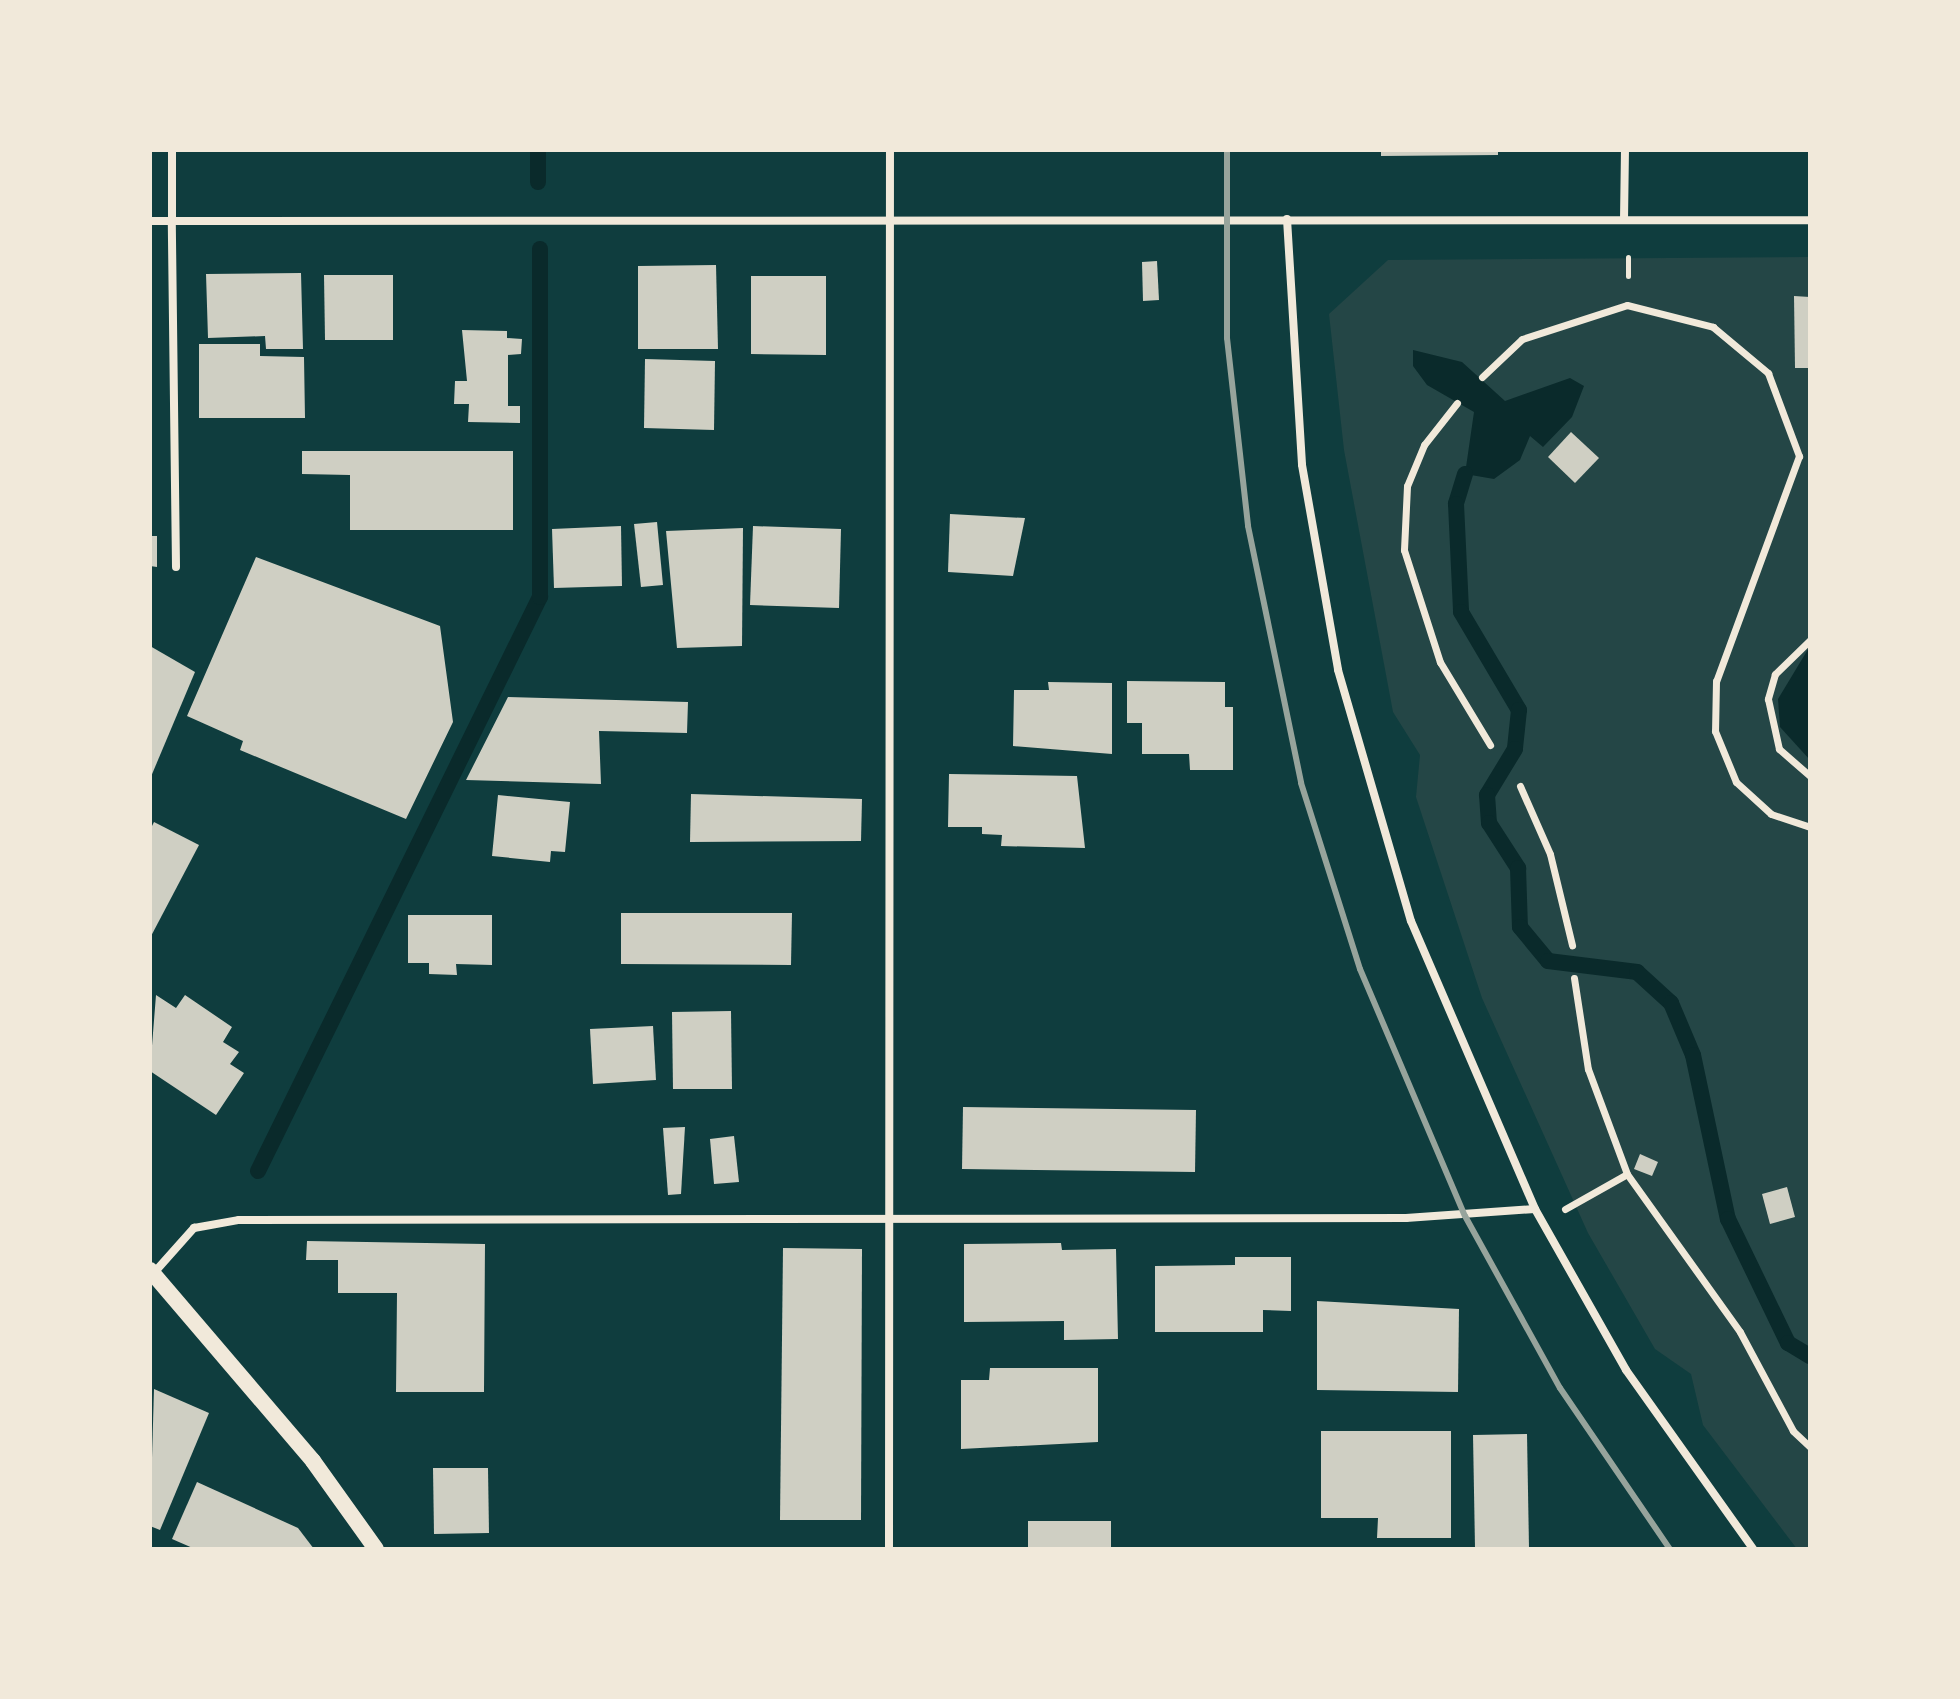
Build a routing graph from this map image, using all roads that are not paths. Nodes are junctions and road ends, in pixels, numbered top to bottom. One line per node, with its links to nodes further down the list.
1 (172, 150): 9 (street)
2 (890, 150): 4 (street)
3 (1625, 150): 6 (street)
4 (889, 217): 5 (street); 9 (street); 25 (street)
5 (1287, 219): 6 (street); 23 (street)
6 (1624, 220): 7 (street)
7 (1810, 220)
8 (150, 221): 9 (street)
9 (172, 221): 14 (street)
10 (1482, 377): 12 (street)
11 (1457, 403): 16 (street)
12 (1799, 456): 13 (street); 19 (street)
13 (1810, 456)
14 (176, 567)
15 (1810, 640): 17 (street)
16 (1490, 745)
17 (1810, 776)
18 (1520, 786): 20 (street)
19 (1810, 827)
20 (1572, 945)
21 (1574, 978): 22 (street)
22 (1627, 1174): 24 (street); 27 (street)
23 (1535, 1209): 25 (street); 30 (street)
24 (1565, 1209)
25 (889, 1217): 26 (street); 29 (street)
26 (152, 1272): 28 (main road)
27 (1810, 1447)
28 (376, 1549)
29 (889, 1549)
30 (1753, 1549)

